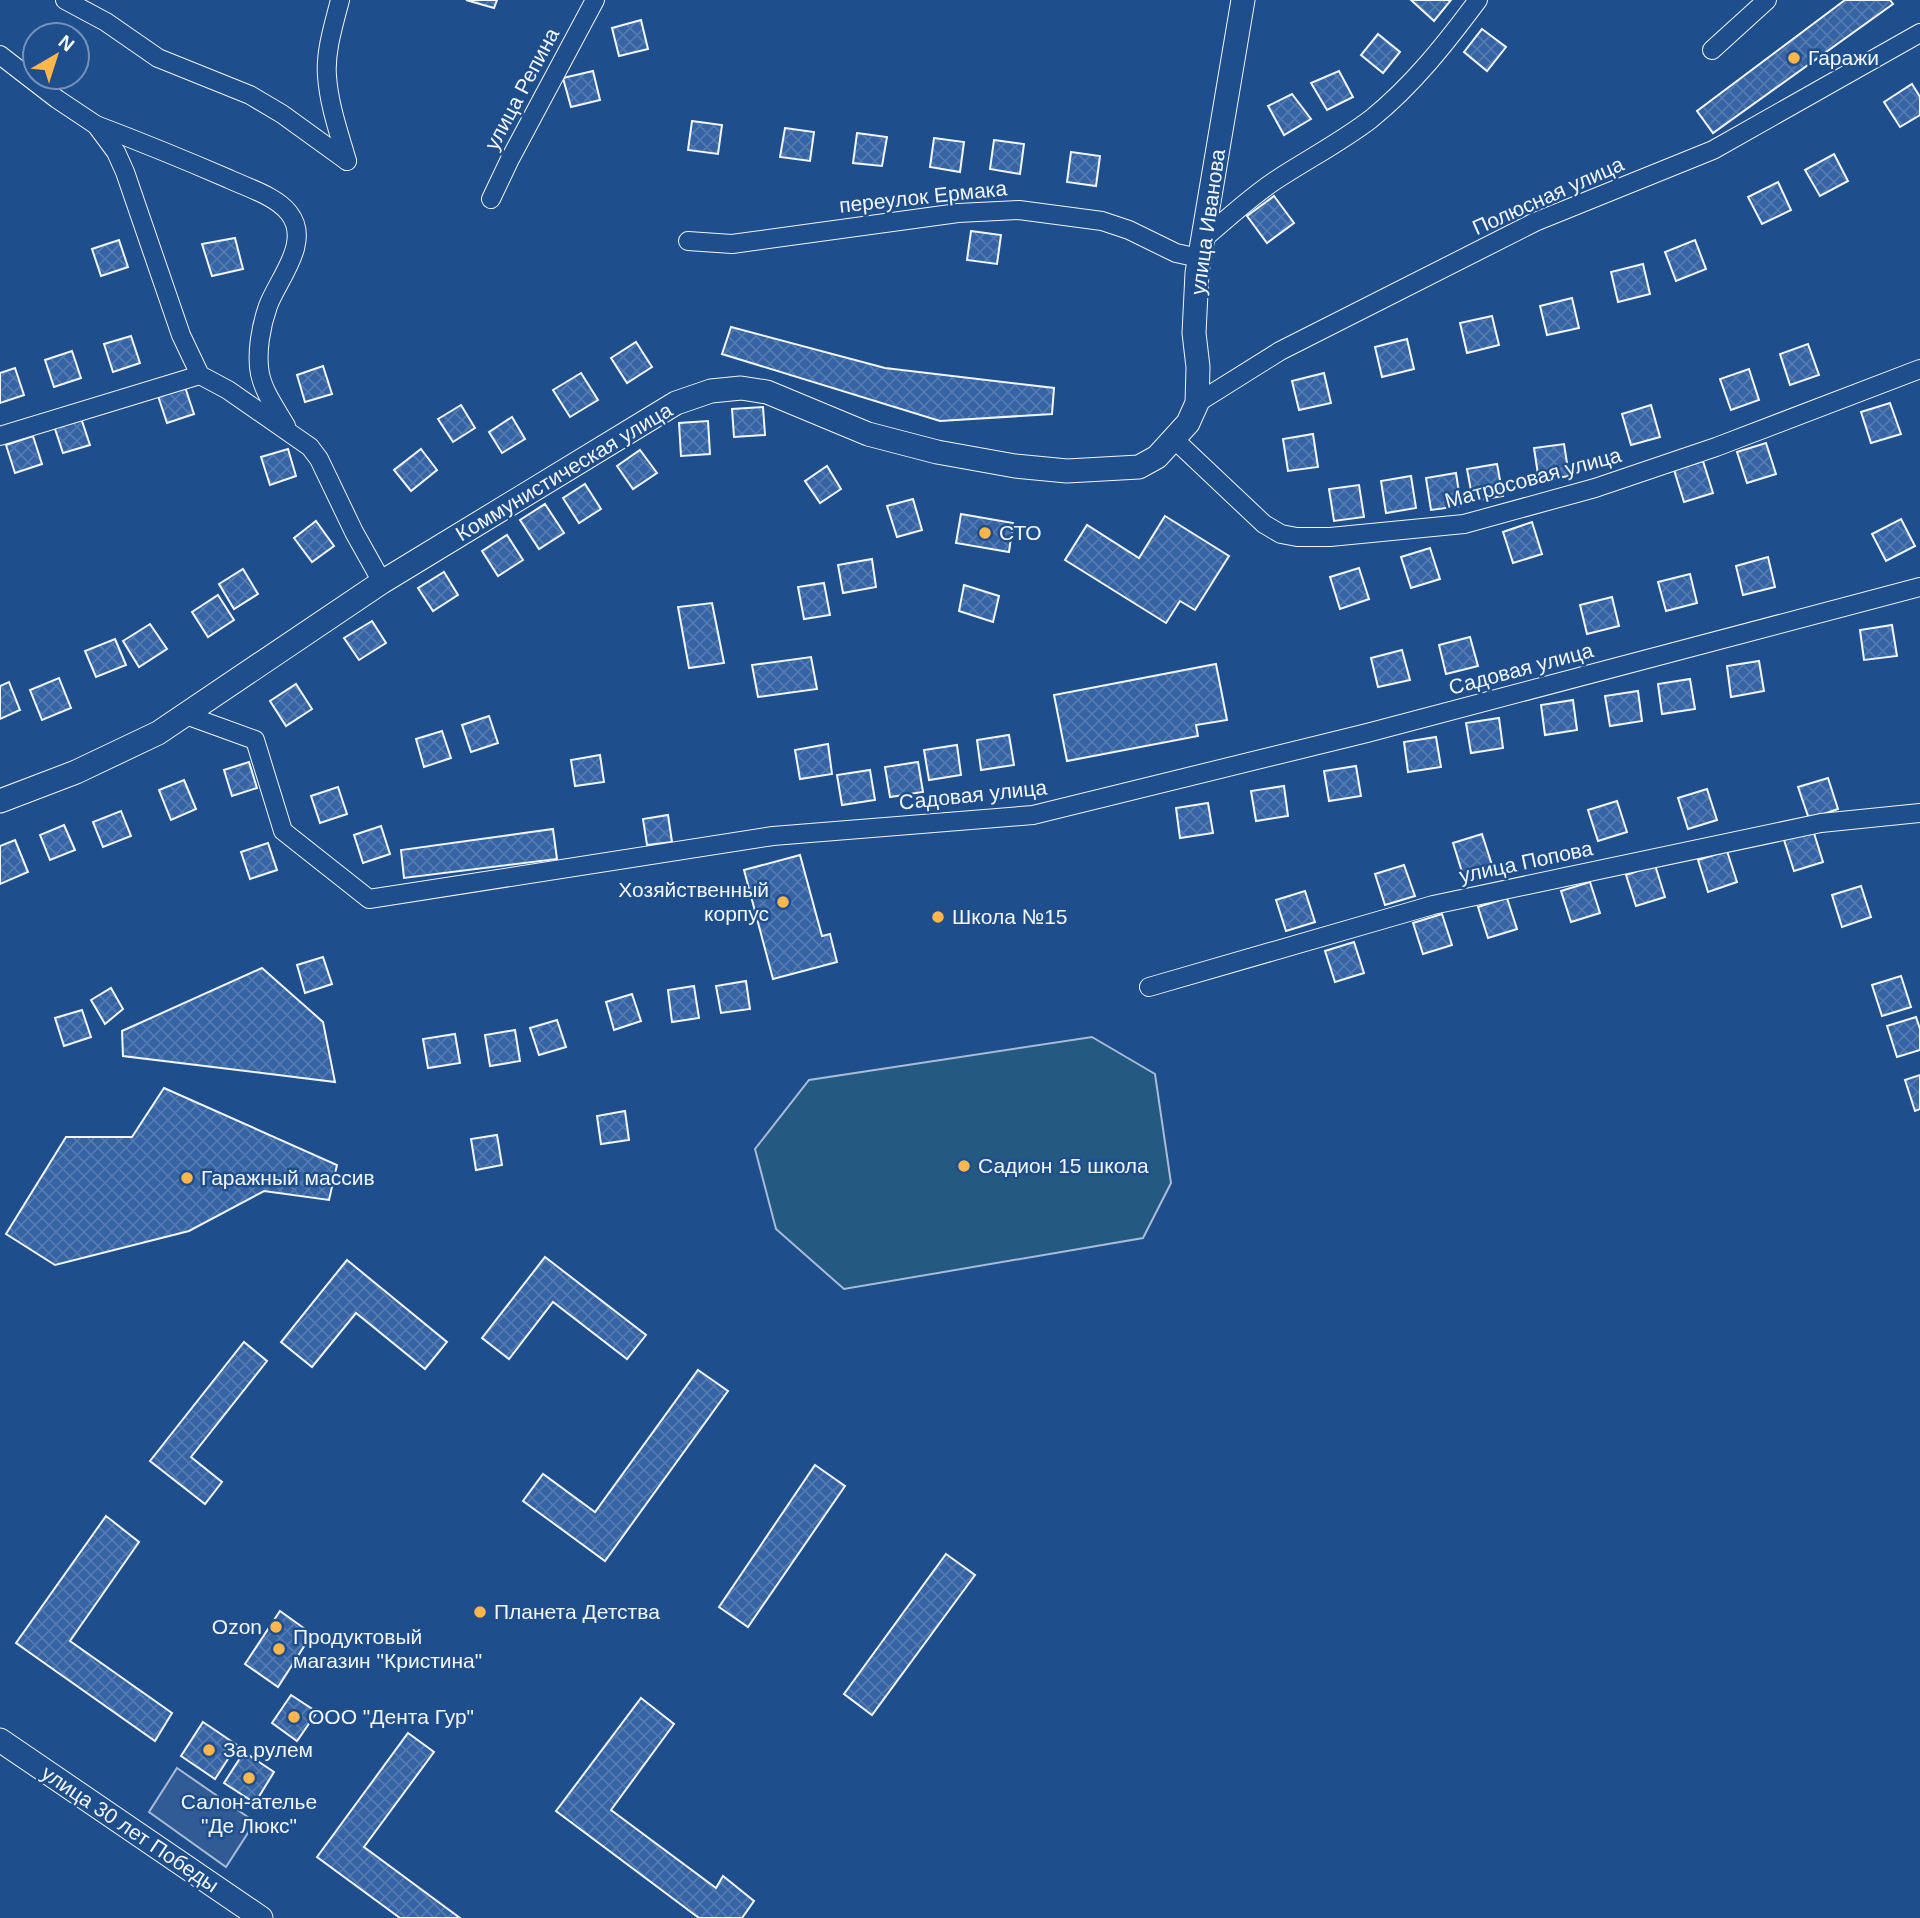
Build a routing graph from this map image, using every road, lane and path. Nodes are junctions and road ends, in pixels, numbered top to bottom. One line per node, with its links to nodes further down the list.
1 (65, 0): 2 (street)
2 (340, 0)
3 (595, 0): 11 (street, улица Репина)
4 (1243, 0): 13 (street, улица Иванова)
5 (1478, 0): 13 (street)
6 (1768, 0): 8 (street)
7 (1920, 33): 16 (street, Полюсная улица)
8 (1712, 50)
9 (0, 55): 10 (street)
10 (96, 125): 15 (street); 17 (street)
11 (491, 199)
12 (688, 242): 13 (street, переулок Ермака)
13 (1201, 249): 16 (street, улица Иванова)
14 (1920, 369): 19 (street, Матросовая улица)
15 (200, 375): 17 (street); 18 (street)
16 (1197, 403): 19 (street, улица Иванова)
17 (288, 430): 20 (street)
18 (0, 436)
19 (1175, 440): 20 (street, Коммунистическая улица)
20 (382, 582): 22 (street, Коммунистическая улица)
21 (1920, 587): 22 (street, Садовая улица)
22 (186, 715): 23 (street, Коммунистическая улица)
23 (0, 801)
24 (1920, 813): 25 (street, улица Попова)
25 (1149, 987)
26 (0, 1740): 27 (street, улица 30 лет Победы)
27 (261, 1918)

